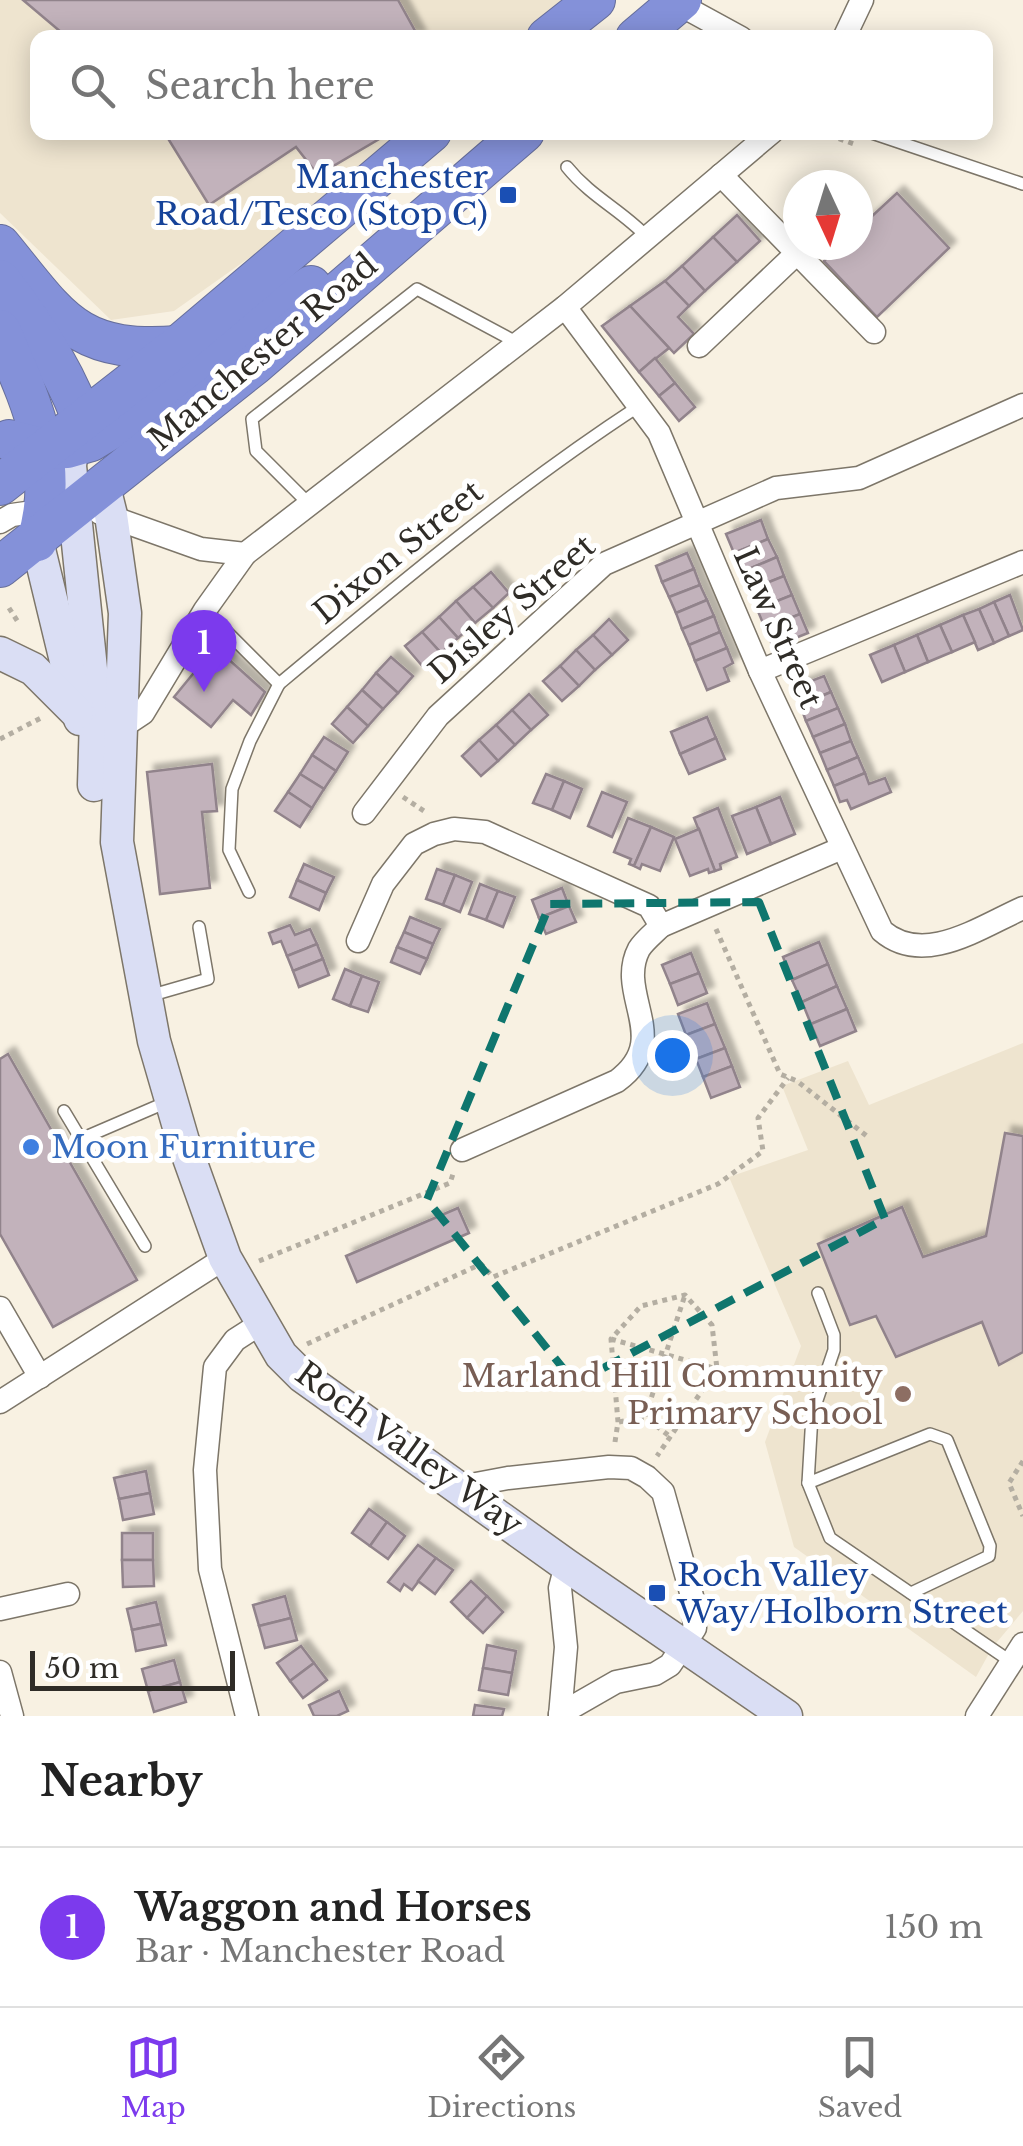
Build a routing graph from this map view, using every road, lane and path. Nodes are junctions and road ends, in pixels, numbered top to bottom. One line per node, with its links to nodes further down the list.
1 (595, 0): 4 (highway)
2 (862, 0): 7 (street)
3 (679, 2): 5 (highway); 6 (street)
4 (557, 30)
5 (646, 30)
6 (727, 30)
7 (848, 30)
8 (421, 140): 26 (highway, Manchester Road)
9 (515, 140): 14 (highway, Manchester Road)
10 (763, 140): 13 (street)
11 (893, 140): 15 (lane)
12 (567, 168): 16 (lane)
13 (721, 175): 16 (street); 17 (street)
14 (471, 177): 30 (highway); 32 (highway, Manchester Road)
15 (1023, 184)
16 (648, 238): 22 (street)
17 (783, 239)
18 (0, 245): 26 (highway)
19 (790, 260): 27 (street)
20 (804, 260): 24 (street)
21 (0, 280): 30 (highway)
22 (565, 307): 25 (street); 29 (street, Law Street)
23 (0, 330): 30 (highway)
24 (874, 332)
25 (518, 343): 31 (street); 31 (lane)
26 (178, 346): 30 (highway, Manchester Road)
27 (699, 346)
28 (1023, 405): 33 (street, Disley Street)
29 (639, 406): 33 (street, Law Street); 43 (lane, Dixon Street)
30 (40, 446): 32 (highway); 32 (highway)
31 (308, 503): 34 (street)
32 (57, 513): 34 (street); 36 (highway, Manchester Road); 44 (main road); 44 (main road)
33 (698, 524): 42 (street, Law Street); 47 (street, Disley Street)
34 (245, 554): 38 (street)
35 (1023, 562): 42 (street)
36 (0, 568)
37 (9, 608): 40 (path)
38 (204, 610): 43 (lane); 44 (street)
39 (32, 614): 40 (path)
40 (18, 622): 41 (path)
41 (2, 641): 44 (main road)
42 (760, 671): 51 (street, Law Street)
43 (279, 684): 52 (lane)
44 (95, 727): 50 (main road); 50 (main road)
45 (12, 733): 46 (path)
46 (0, 739)
47 (384, 785): 48 (street, Disley Street); 49 (path)
48 (364, 813)
49 (434, 834): 55 (street); 57 (street)
50 (116, 842): 58 (main road, Roch Valley Way)
51 (842, 848): 53 (street); 54 (street, Law Street)
52 (249, 892)
53 (706, 907): 55 (street); 59 (path)
54 (1023, 908)
55 (661, 926): 64 (street)
56 (200, 927): 58 (lane)
57 (358, 941)
58 (145, 997): 60 (main road, Roch Valley Way)
59 (788, 1078): 62 (path); 73 (path)
60 (171, 1100): 63 (lane); 66 (main road, Roch Valley Way)
61 (64, 1110): 63 (lane)
62 (868, 1137)
63 (81, 1140): 65 (lane)
64 (462, 1150): 66 (path)
65 (144, 1246)
66 (229, 1265): 70 (main road, Roch Valley Way); 75 (street)
67 (818, 1294): 82 (lane)
68 (685, 1296): 71 (path); 72 (path); 74 (path)
69 (0, 1308): 75 (street)
70 (263, 1322): 73 (main road, Roch Valley Way); 95 (street)
71 (611, 1339): 72 (path); 78 (path)
72 (665, 1354): 74 (path); 77 (path)
73 (281, 1355): 84 (main road, Roch Valley Way)
74 (717, 1369): 79 (path)
75 (40, 1378): 76 (street)
76 (0, 1402)
77 (645, 1417): 78 (path); 79 (path)
78 (618, 1422): 81 (path)
79 (669, 1436): 83 (path)
80 (1023, 1460): 85 (path)
81 (609, 1467): 83 (street); 84 (street)
82 (808, 1483): 87 (lane); 87 (lane)
83 (654, 1484): 90 (street)
84 (460, 1487): 86 (main road, Roch Valley Way)
85 (1023, 1516)
86 (566, 1565): 90 (main road, Roch Valley Way); 93 (street)
87 (911, 1593): 91 (lane)
88 (68, 1594): 89 (street)
89 (0, 1608)
90 (684, 1646): 93 (street); 96 (main road, Roch Valley Way)
91 (1016, 1652): 97 (street)
92 (0, 1672): 94 (street)
93 (560, 1715)
94 (12, 1716)
95 (247, 1716)
96 (786, 1716)
97 (976, 1716)

